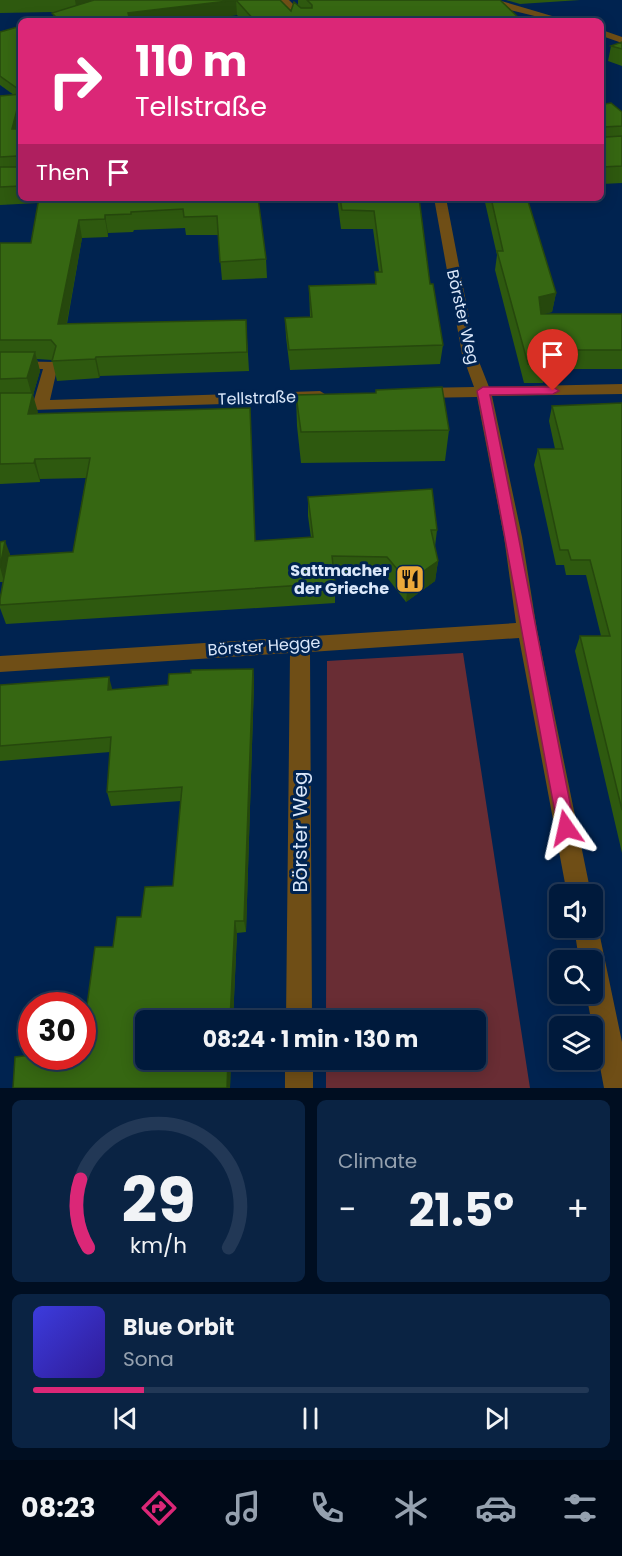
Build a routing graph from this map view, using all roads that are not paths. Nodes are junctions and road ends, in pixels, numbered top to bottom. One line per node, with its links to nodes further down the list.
1 (474, 0): 5 (street)
2 (285, 1): 3 (street); 4 (street)
3 (302, 1)
4 (303, 18)
5 (554, 18)
6 (604, 34): 7 (street)
7 (622, 40)
8 (441, 201): 11 (street, Börster Weg)
9 (0, 365): 14 (street)
10 (622, 389): 11 (street)
11 (483, 391): 12 (street); 16 (street, Börster Weg)
12 (404, 394)
13 (334, 396): 14 (street, Tellstraße)
14 (40, 405): 15 (street, Tellstraße)
15 (0, 406)
16 (527, 630): 17 (street, Börster Hegge); 19 (street, Börster Weg)
17 (300, 644): 18 (street, Börster Hegge); 21 (street, Börster Weg)
18 (0, 664)
19 (577, 884)
20 (601, 1004): 24 (street)
21 (299, 1010)
22 (299, 1070): 23 (street)
23 (299, 1088)
24 (618, 1088)

